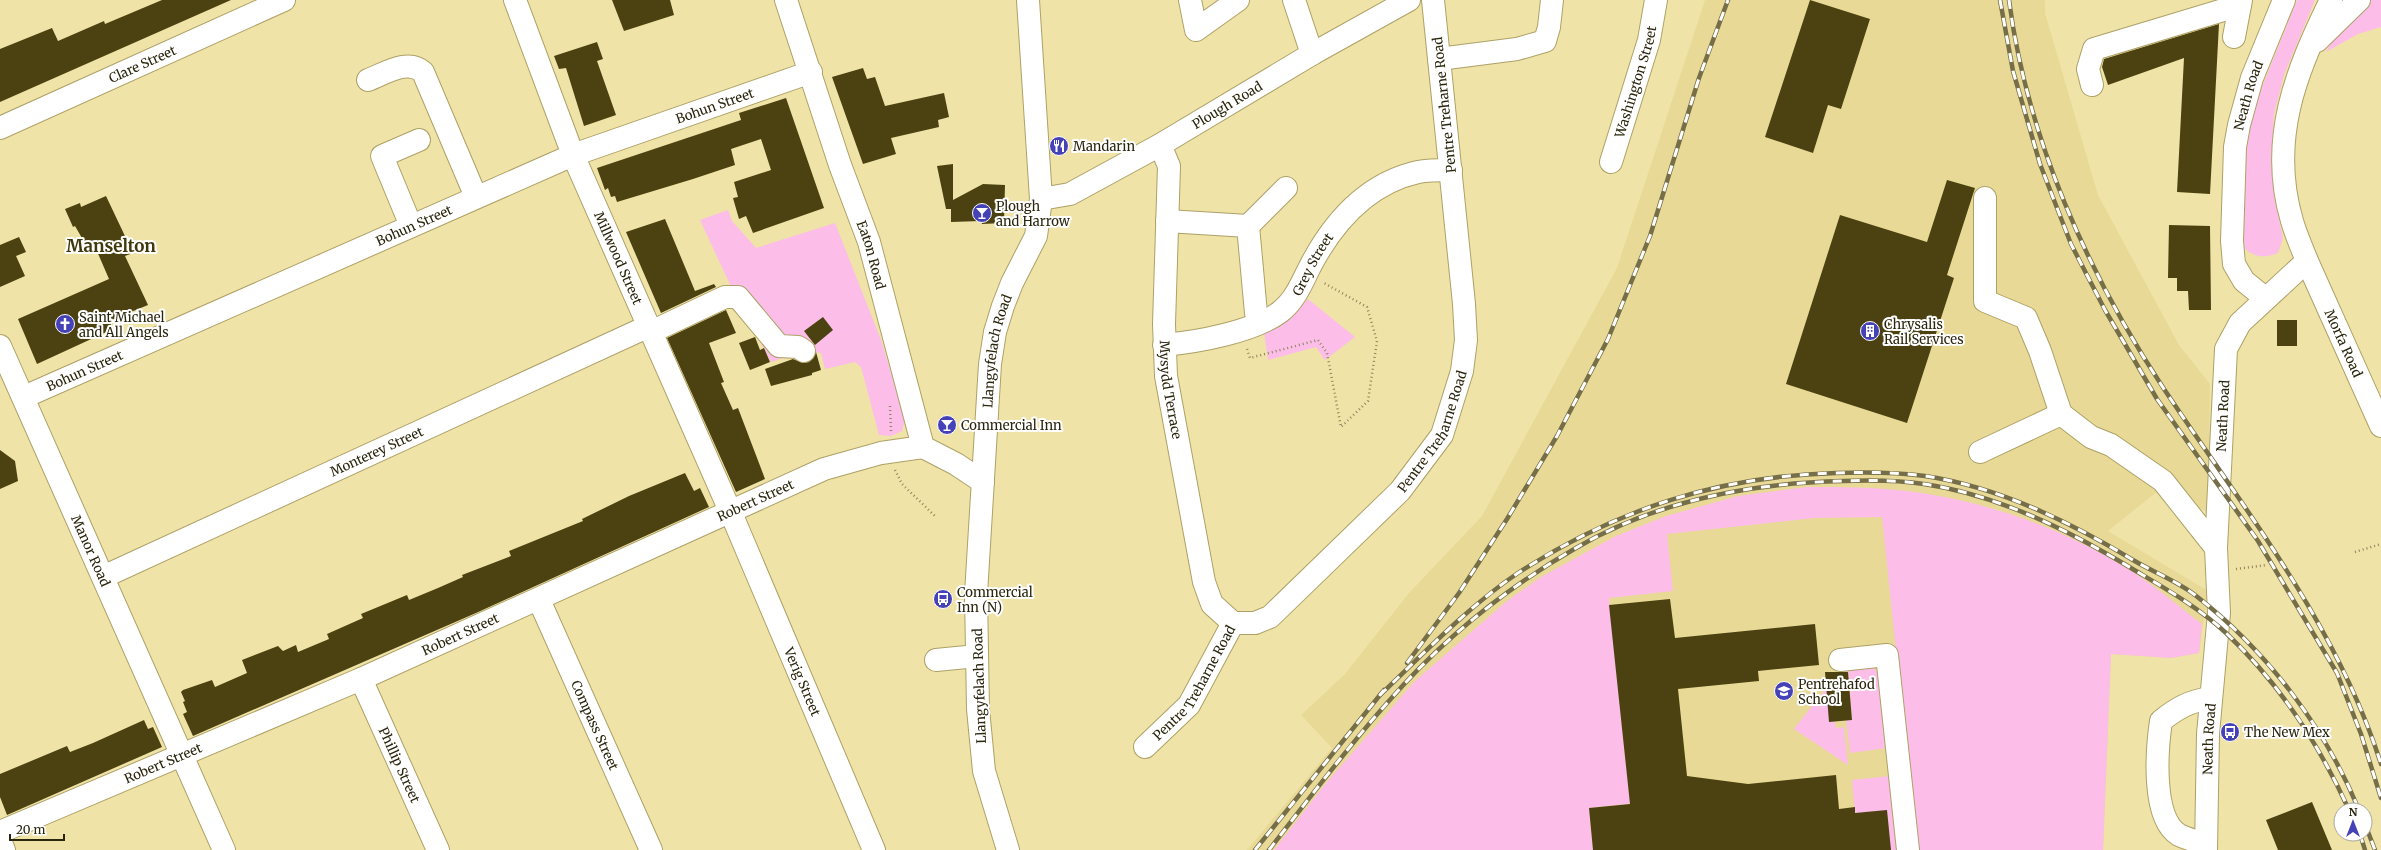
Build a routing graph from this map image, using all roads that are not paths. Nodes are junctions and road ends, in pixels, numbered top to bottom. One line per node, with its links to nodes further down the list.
1 (284, 0): 23 (street, Clare Street)
2 (515, 0): 26 (street, Millwood Street)
3 (786, 0): 20 (street, Eaton Road)
4 (1028, 0): 32 (street, Llangyfelach Road)
5 (1190, 0): 6 (street)
6 (1238, 0)
7 (1294, 0): 18 (street)
8 (1409, 0): 18 (street, Plough Road)
9 (1433, 0): 19 (street, Pentre Treharne Road)
10 (1552, 0): 19 (street)
11 (1656, 0): 27 (street, Washington Street)
12 (2359, 0): 17 (street)
13 (2241, 2): 16 (street); 22 (street)
14 (2327, 4): 17 (street)
15 (2281, 7): 37 (street, Neath Road)
16 (2234, 36)
17 (2309, 49): 36 (street, Morfa Road)
18 (1312, 54): 25 (street, Plough Road)
19 (1438, 59): 28 (street, Pentre Treharne Road)
20 (811, 72): 26 (street, Bohun Street); 46 (street, Eaton Road)
21 (368, 80): 30 (street)
22 (2092, 84)
23 (0, 128)
24 (419, 140): 34 (street)
25 (1160, 145): 32 (street, Plough Road); 33 (street, Mysydd Terrace)
26 (574, 155): 30 (street, Bohun Street); 39 (street, Millwood Street)
27 (1611, 162)
28 (1451, 170): 38 (street, Grey Street); 53 (street, Pentre Treharne Road)
29 (1286, 188): 35 (street)
30 (476, 198): 34 (street, Bohun Street)
31 (1985, 198): 44 (street)
32 (1041, 199): 48 (street, Llangyfelach Road)
33 (1167, 221): 35 (street); 40 (street, Mysydd Terrace)
34 (411, 226): 43 (street, Bohun Street)
35 (1248, 226): 38 (street)
36 (2307, 261): 37 (street); 45 (street, Morfa Road)
37 (2265, 298): 50 (street, Neath Road)
38 (1251, 326): 40 (street, Grey Street)
39 (650, 329): 42 (street, Monterey Street); 49 (street, Millwood Street); 51 (street, Monterey Street)
40 (1164, 345): 53 (street, Mysydd Terrace)
41 (0, 346): 43 (street, Manor Road)
42 (804, 351)
43 (24, 397): 51 (street, Manor Road)
44 (2061, 414): 47 (street); 50 (street)
45 (2381, 426)
46 (923, 447): 48 (street); 49 (street, Robert Street)
47 (1980, 452)
48 (983, 482): 54 (street, Llangyfelach Road)
49 (731, 513): 52 (street, Robert Street); 68 (street, Verig Street)
50 (2216, 548): 58 (street, Neath Road)
51 (104, 577): 60 (street, Manor Road)
52 (539, 600): 57 (street, Robert Street); 67 (street, Compass Street)
53 (1232, 623): 59 (street, Pentre Treharne Road)
54 (977, 656): 55 (street); 69 (street, Llangyfelach Road)
55 (936, 660)
56 (1840, 660): 70 (street)
57 (362, 679): 60 (street, Robert Street); 66 (street, Phillip Street)
58 (2210, 698): 63 (street, Neath Road); 63 (street)
59 (1145, 747)
60 (182, 756): 61 (street, Robert Street); 65 (street, Manor Road)
61 (0, 832)
62 (0, 840): 64 (street)
63 (2206, 847)
64 (4, 850)
65 (224, 850)
66 (438, 850)
67 (651, 850)
68 (874, 850)
69 (1008, 850)
70 (1908, 850)

